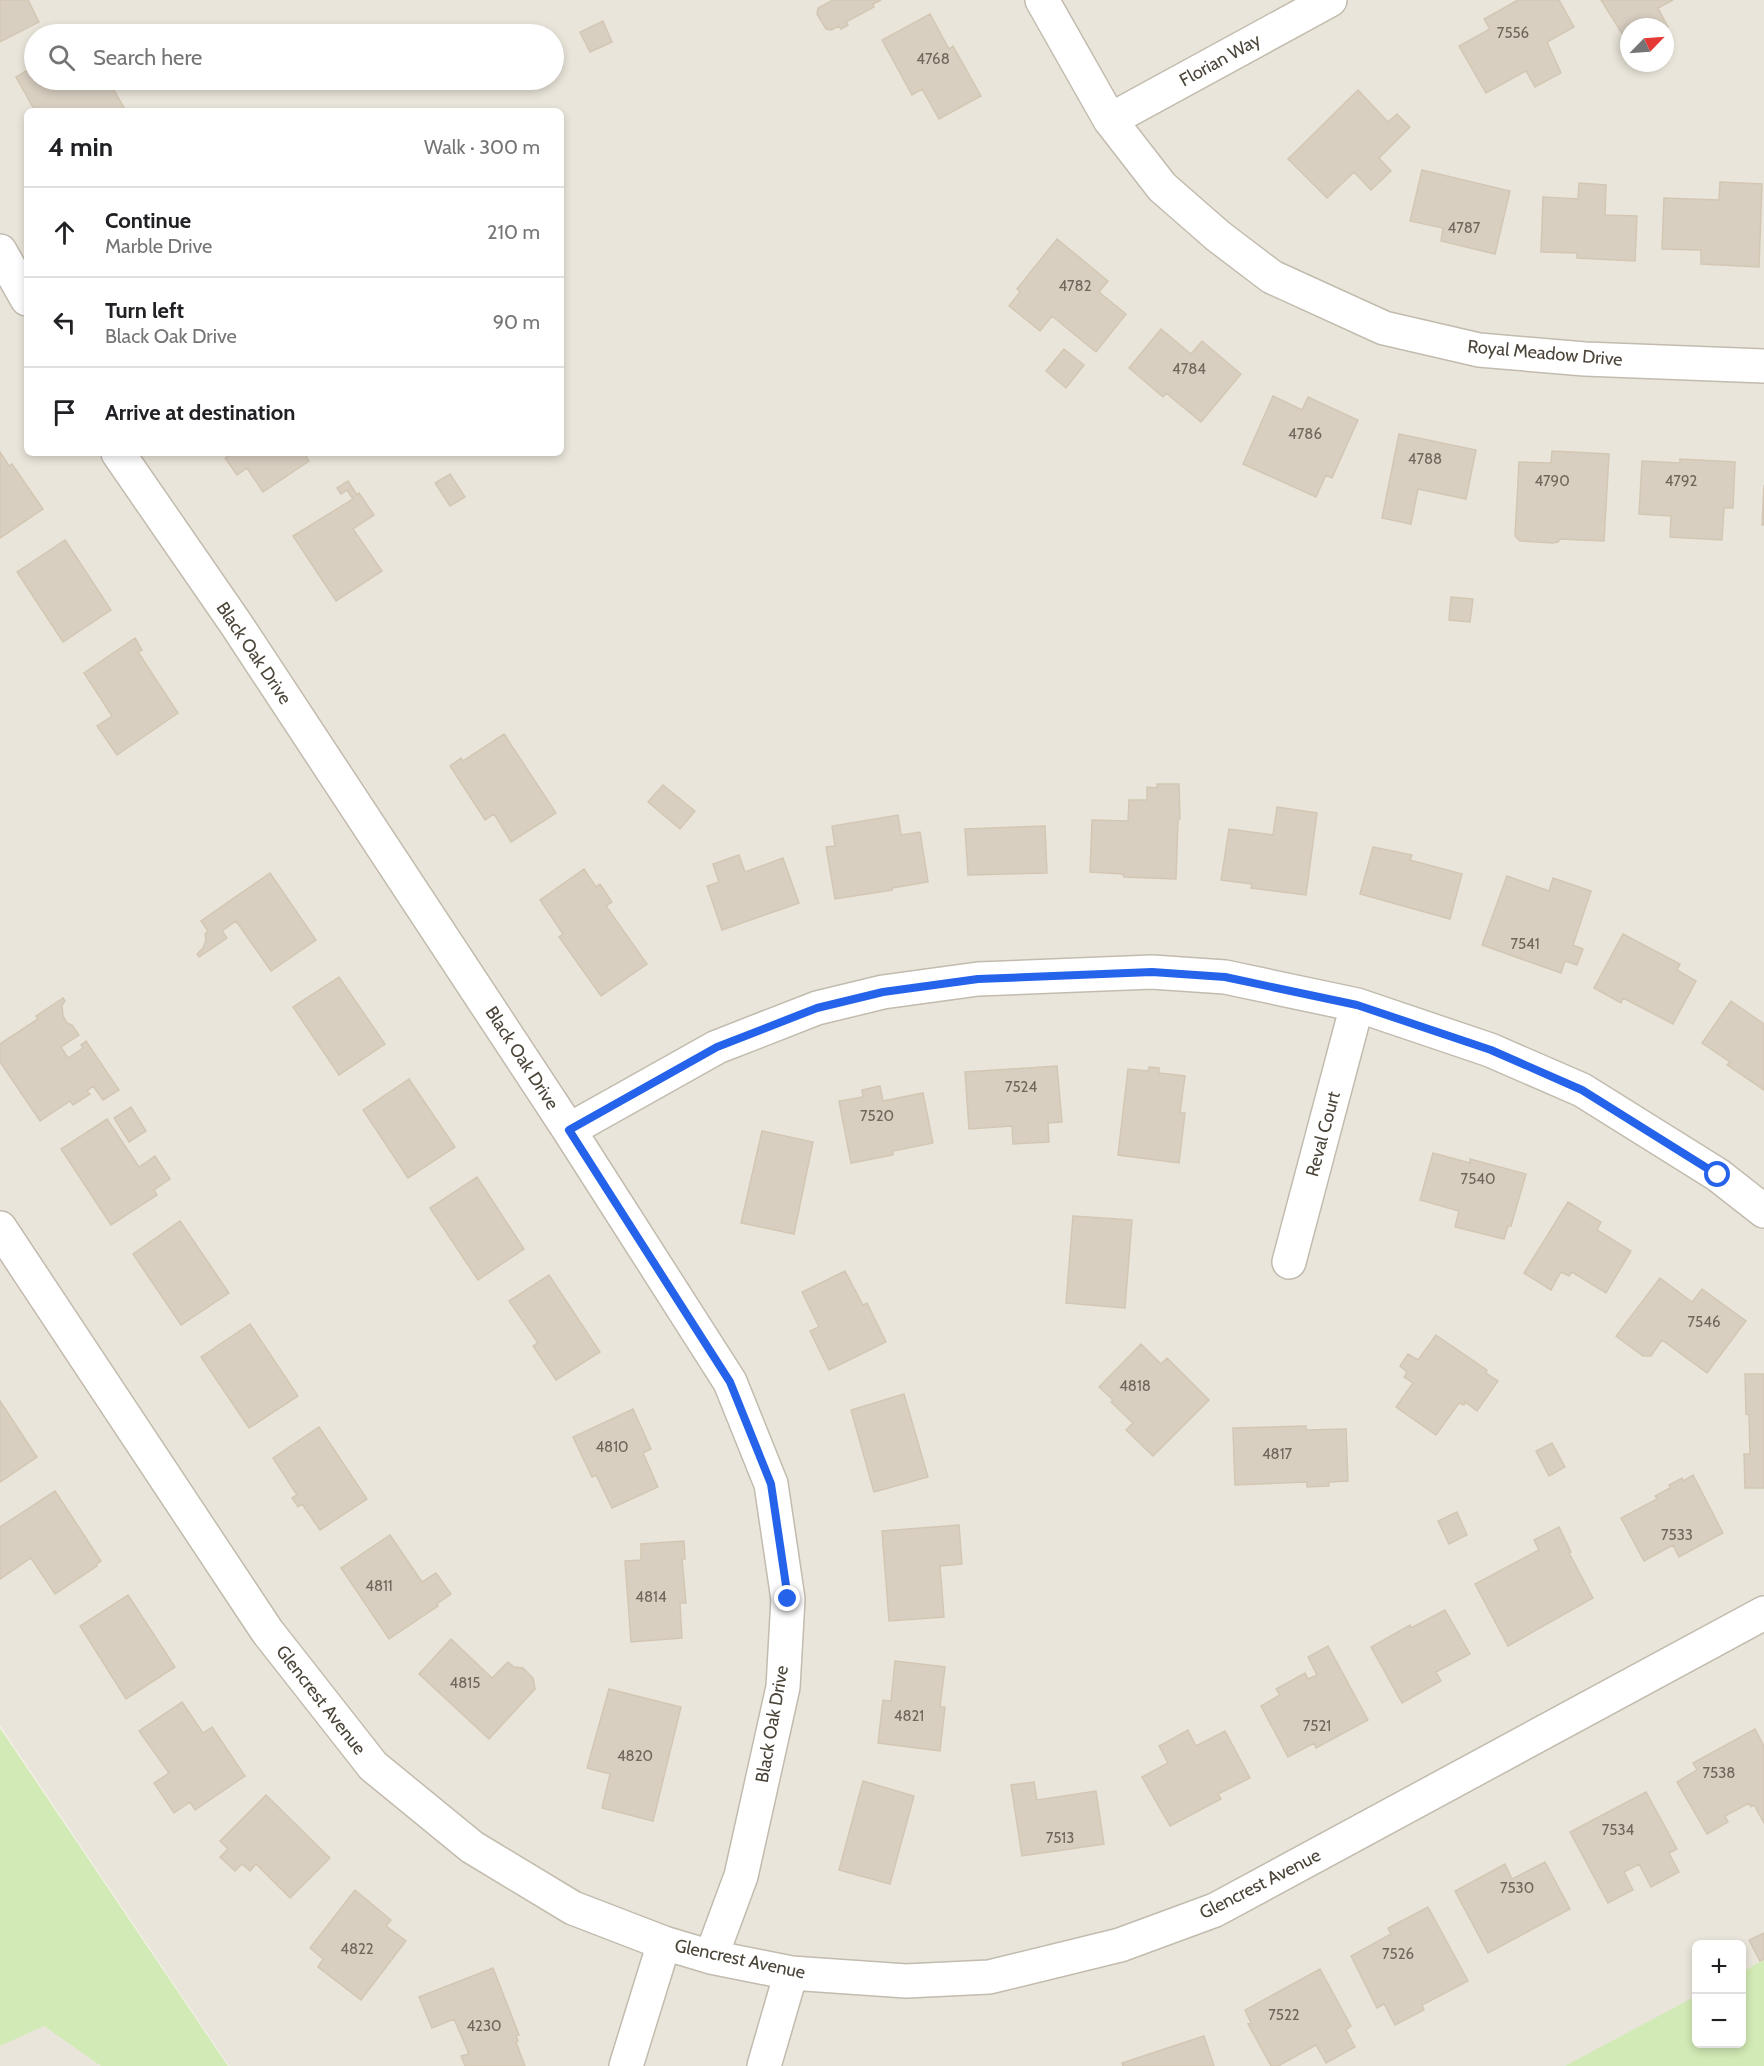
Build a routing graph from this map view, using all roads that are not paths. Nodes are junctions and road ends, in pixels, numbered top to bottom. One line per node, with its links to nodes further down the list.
1 (1042, 0): 3 (street, Royal Meadow Drive)
2 (1330, 0): 3 (street, Florian Way)
3 (1110, 120): 6 (street, Royal Meadow Drive)
4 (0, 251): 5 (street)
5 (24, 294)
6 (1764, 366)
7 (120, 456): 9 (street, Black Oak Drive)
8 (1357, 1005): 9 (street); 10 (street); 12 (street, Reval Court)
9 (569, 1130): 15 (street, Black Oak Drive)
10 (1764, 1211)
11 (0, 1228): 14 (street, Glencrest Avenue)
12 (1289, 1262)
13 (1764, 1613): 16 (street, Glencrest Avenue)
14 (664, 1943): 15 (street, Glencrest Avenue); 17 (street)
15 (711, 1957): 16 (street, Glencrest Avenue)
16 (791, 1973): 18 (street)
17 (626, 2066)
18 (764, 2066)

